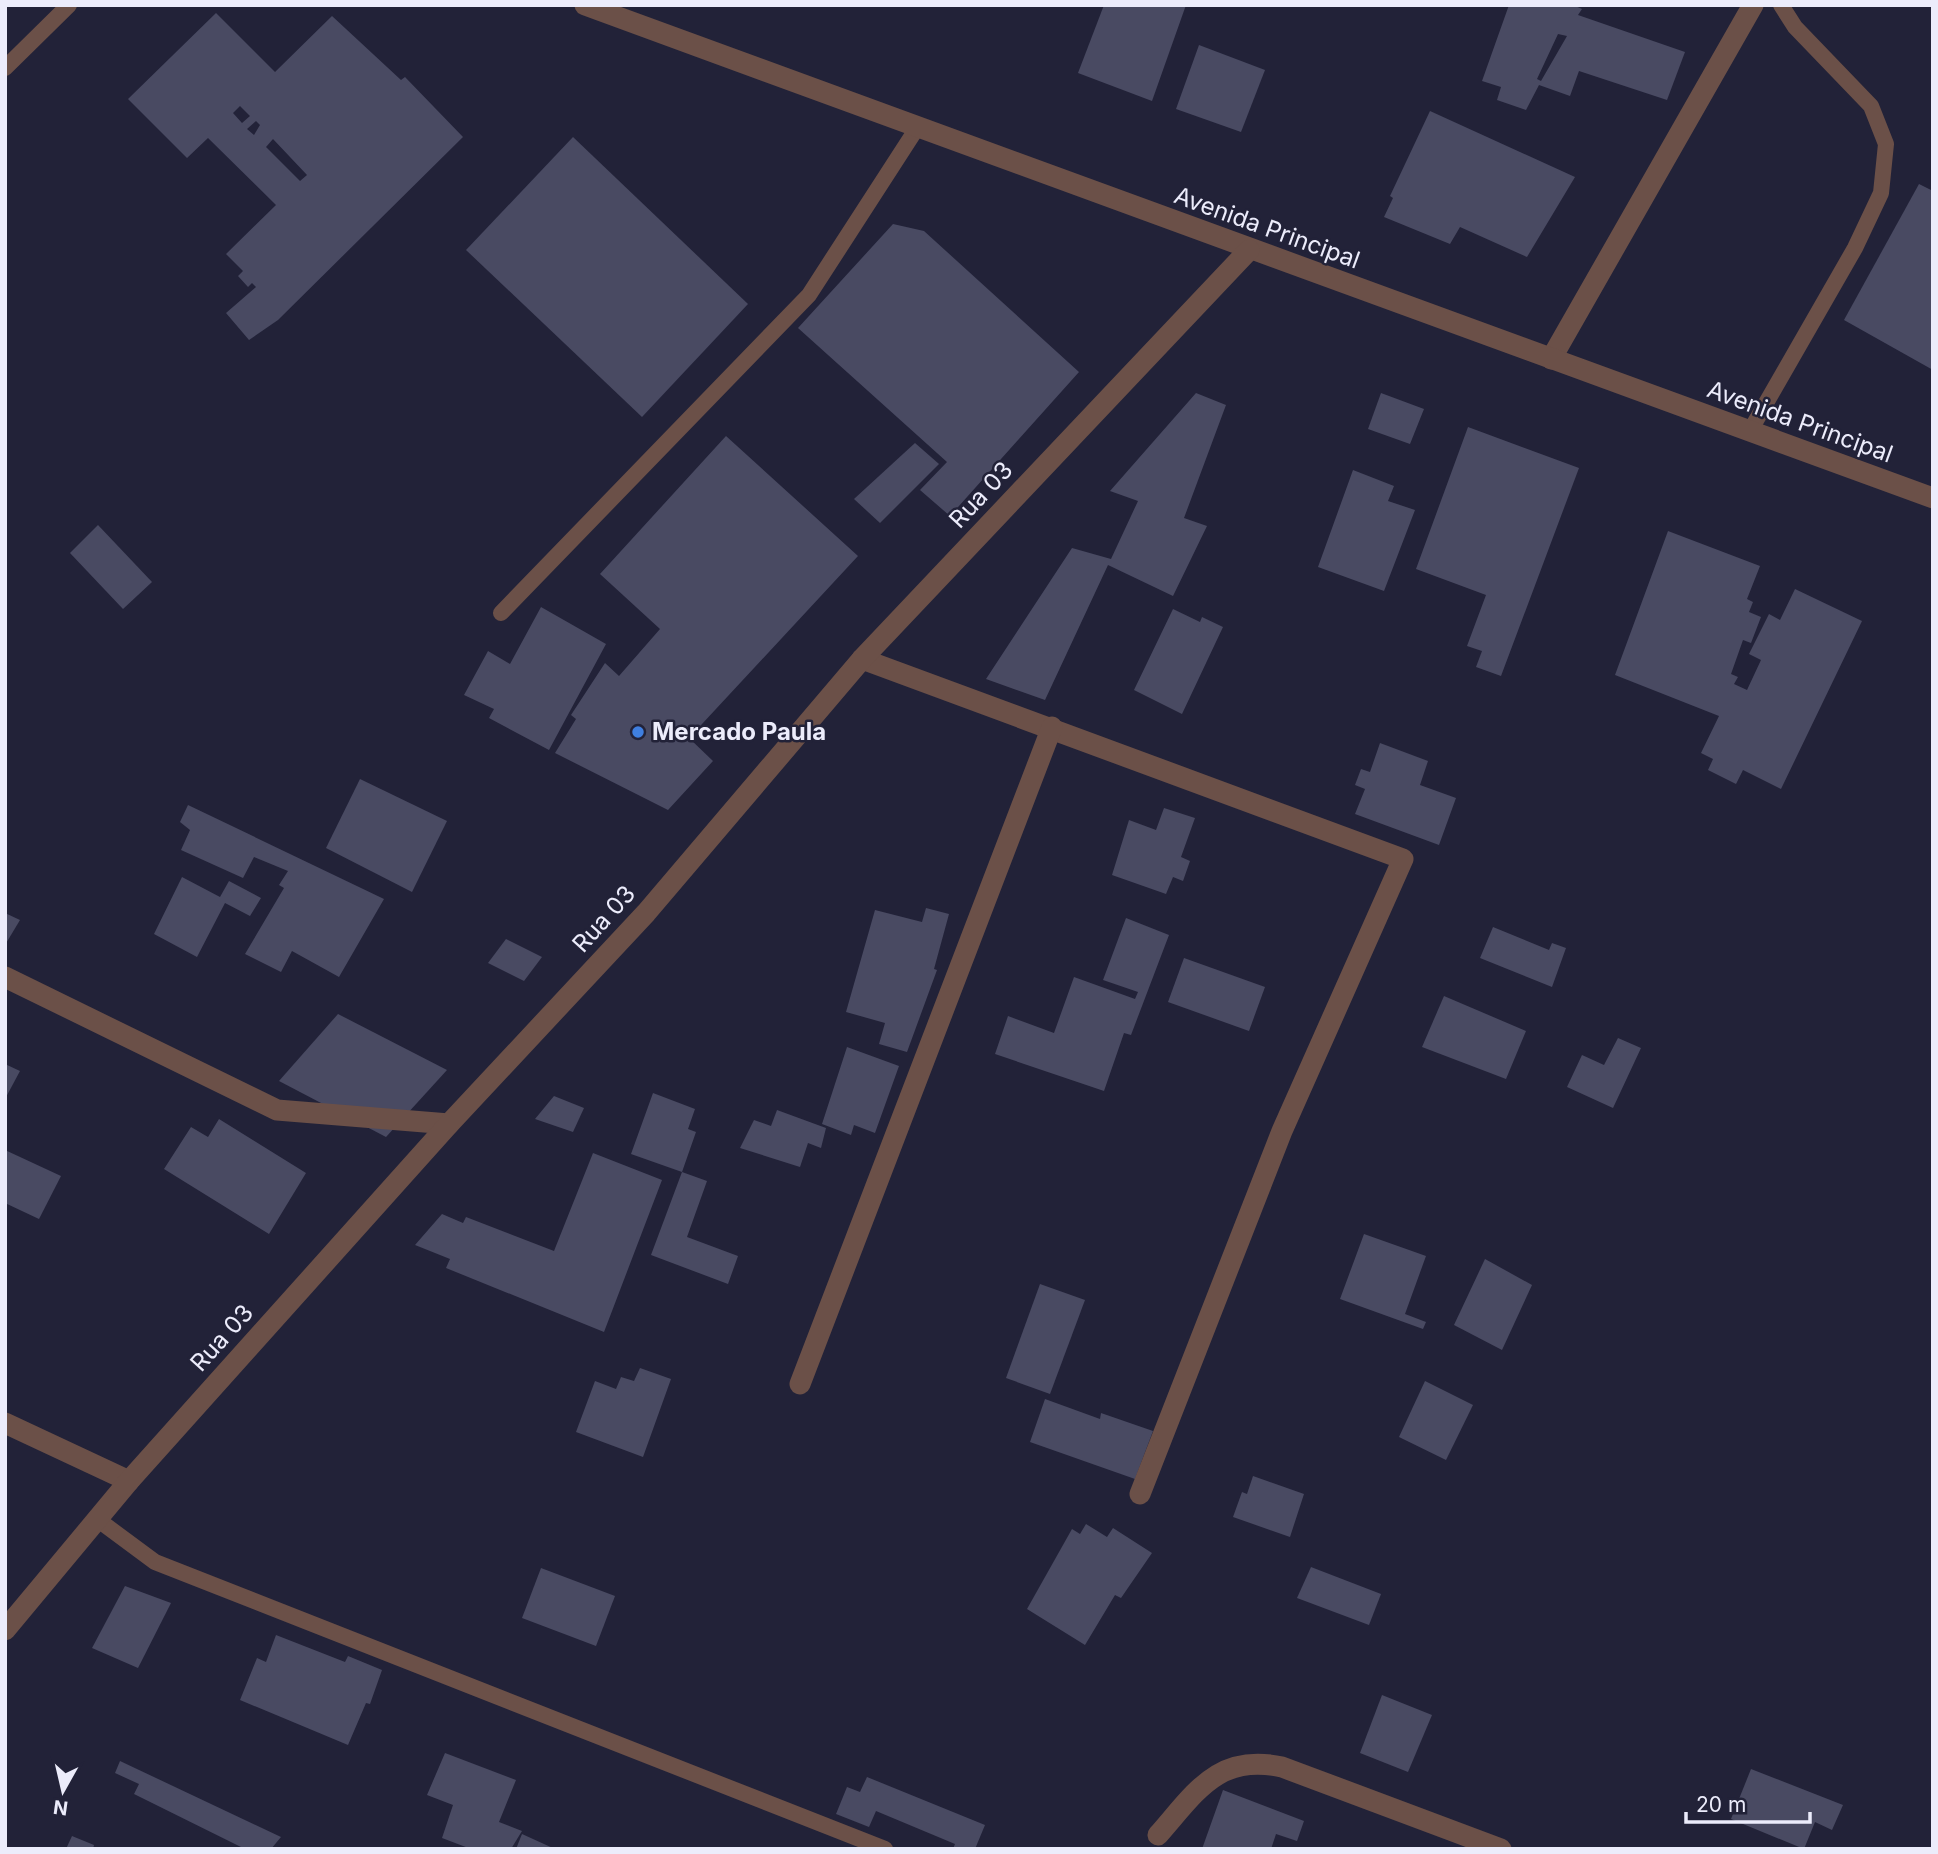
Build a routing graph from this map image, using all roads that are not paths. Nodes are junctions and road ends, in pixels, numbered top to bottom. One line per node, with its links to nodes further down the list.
1 (69, 5): 5 (lane)
2 (585, 5): 6 (street, Avenida Principal)
3 (1753, 5): 8 (street)
4 (1781, 5): 9 (lane)
5 (5, 68)
6 (917, 128): 7 (street, Avenida Principal); 11 (lane)
7 (1249, 250): 8 (street, Avenida Principal); 12 (street, Rua 03)
8 (1551, 359): 9 (street, Avenida Principal)
9 (1750, 431): 10 (street, Avenida Principal)
10 (1933, 498)
11 (501, 613)
12 (862, 659): 13 (street); 15 (street, Rua 03)
13 (1052, 727): 16 (street); 19 (street)
14 (5, 977): 15 (street)
15 (449, 1124): 18 (street, Rua 03)
16 (800, 1384)
17 (5, 1423): 18 (street)
18 (129, 1481): 20 (street, Rua 03)
19 (1140, 1494)
20 (97, 1519): 21 (street, Rua 03); 23 (lane)
21 (5, 1630)
22 (1158, 1835): 24 (street)
23 (886, 1849)
24 (1501, 1849)

